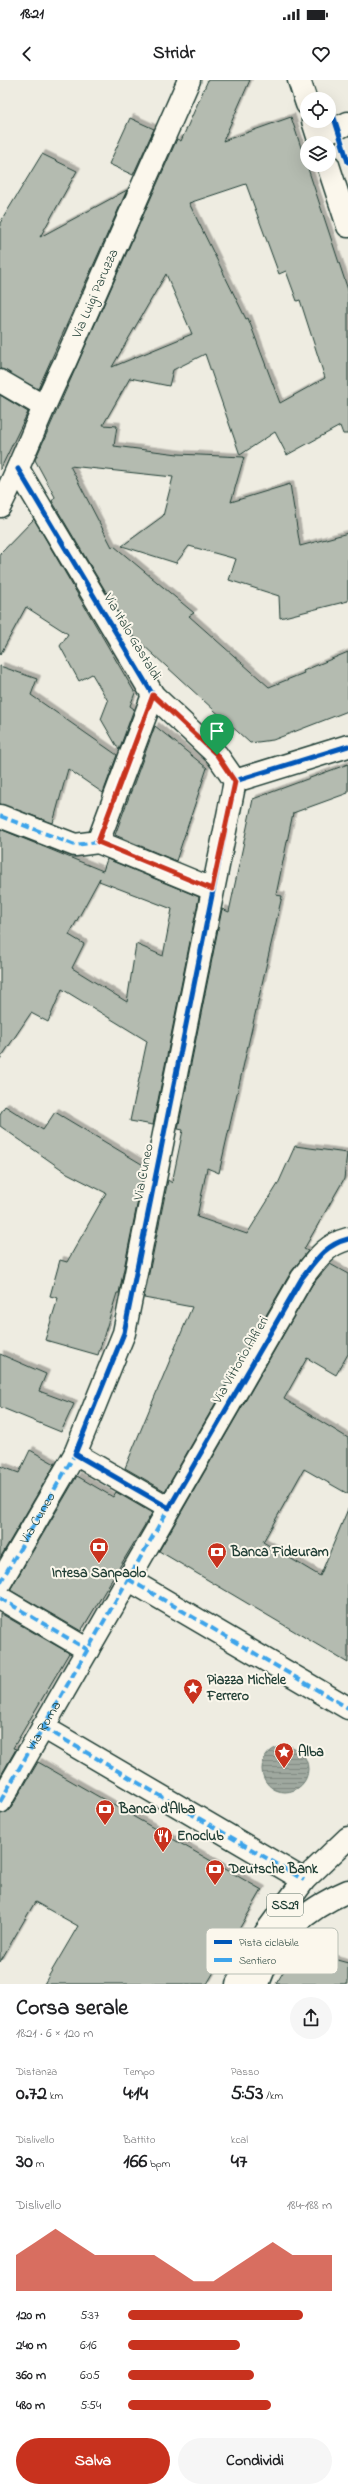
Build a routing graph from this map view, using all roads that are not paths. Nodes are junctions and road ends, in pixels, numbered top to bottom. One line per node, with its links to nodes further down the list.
1 (189, 80): 9 (street, Via Luigi Paruzza)
2 (299, 80): 3 (street)
3 (303, 92)
4 (348, 123): 5 (street)
5 (317, 134)
6 (330, 172): 7 (street)
7 (348, 226)
8 (0, 381): 9 (street)
9 (43, 406): 10 (street, Via Luigi Paruzza)
10 (18, 469): 11 (street, Via Luigi Paruzza); 12 (street, Via Italo Gastaldi)
11 (0, 506)
12 (153, 695): 14 (street, Via Italo Gastaldi); 16 (street)
13 (348, 746): 14 (street)
14 (235, 782): 17 (street, Via Cuneo)
15 (0, 816): 16 (street)
16 (98, 842): 17 (street)
17 (212, 889): 19 (street, Via Cuneo)
18 (348, 1239): 20 (street, Via Vittorio Alfieri)
19 (75, 1454): 20 (street); 22 (street, Via Cuneo)
20 (169, 1508): 21 (street)
21 (128, 1579): 24 (street); 25 (street)
22 (0, 1583)
23 (0, 1598): 24 (street)
24 (88, 1650): 26 (street, Via Roma)
25 (348, 1708)
26 (43, 1727): 27 (street, Via Roma); 29 (street)
27 (0, 1802)
28 (348, 1838): 29 (street, SS29)
29 (304, 1880): 31 (street, SS29)
30 (348, 1891): 32 (street, SS29)
31 (269, 1928)
32 (291, 1928)
33 (243, 1974): 35 (street, SS29)
34 (262, 1974): 36 (street, SS29)
35 (237, 1984)
36 (258, 1984)

